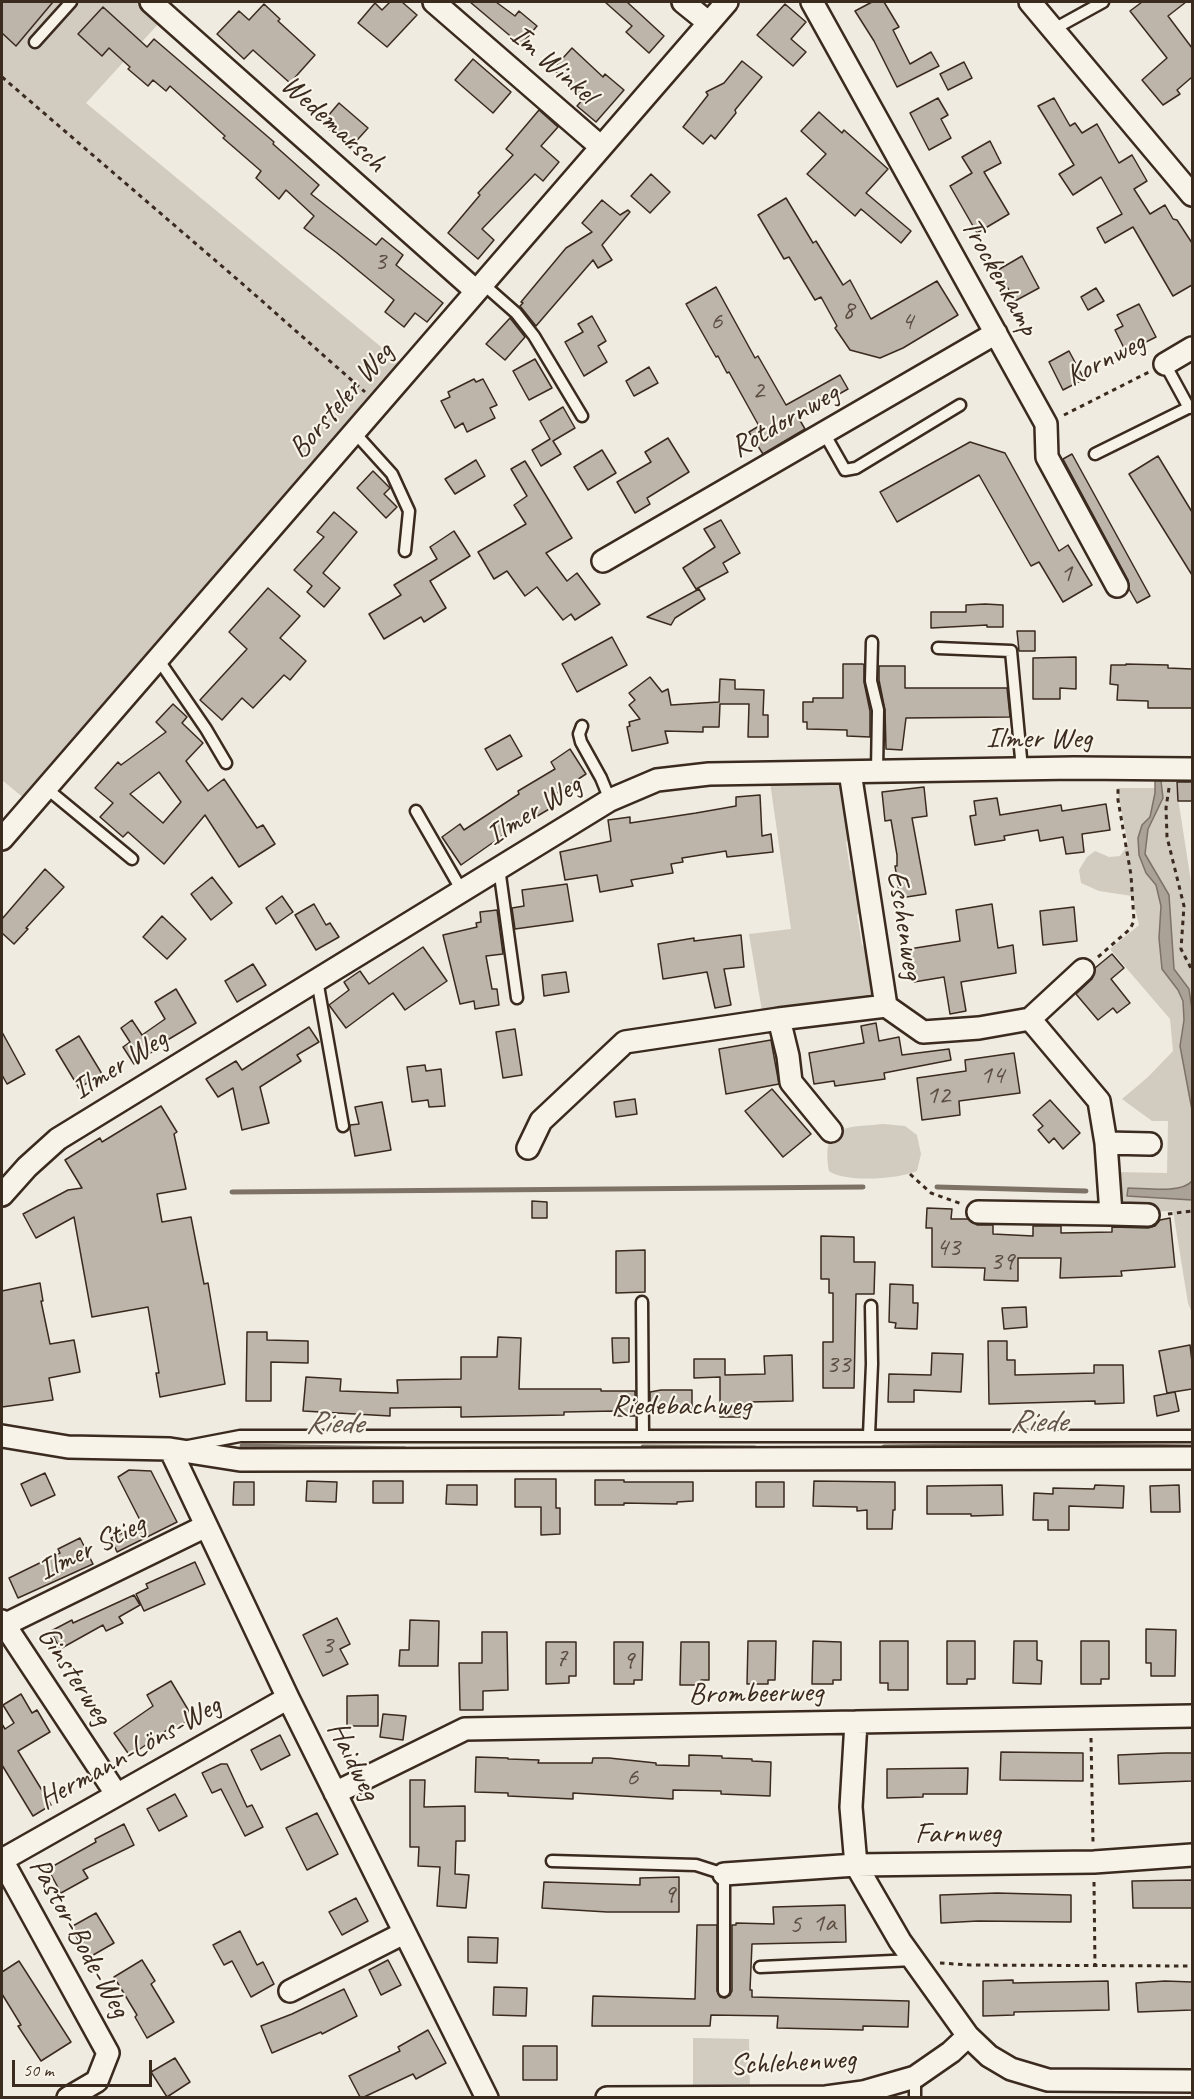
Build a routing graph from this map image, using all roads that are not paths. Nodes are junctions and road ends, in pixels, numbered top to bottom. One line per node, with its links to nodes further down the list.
1 (71, 2): 11 (lane)
2 (151, 2): 14 (street, Wedemarsch)
3 (683, 2): 9 (street)
4 (727, 2): 9 (street, Borsteler Weg)
5 (812, 2): 15 (street, Trockenkamp)
6 (1030, 2): 10 (street)
7 (1103, 2): 10 (lane)
8 (437, 3): 12 (street, Im Winkel)
9 (708, 23): 12 (street, Borsteler Weg)
10 (1054, 29): 13 (street)
11 (35, 42)
12 (601, 147): 14 (street, Borsteler Weg)
13 (1192, 195)
14 (479, 287): 20 (lane); 21 (street, Borsteler Weg)
15 (996, 333): 22 (street, Rotdornweg); 26 (street, Trockenkamp)
16 (1192, 348): 17 (street, Kornweg)
17 (1165, 364): 19 (lane)
18 (960, 405): 22 (lane)
19 (1191, 407): 23 (lane)
20 (582, 416)
21 (354, 432): 24 (lane); 29 (street, Borsteler Weg)
22 (824, 433): 25 (street, Rotdornweg)
23 (1095, 454)
24 (405, 551)
25 (603, 561)
26 (1117, 586)
27 (872, 642): 35 (lane)
28 (938, 648): 32 (lane)
29 (158, 659): 31 (lane); 36 (street, Borsteler Weg)
30 (582, 726): 37 (lane)
31 (226, 763)
32 (1022, 769): 33 (street, Ilmer Weg); 35 (street, Ilmer Weg)
33 (1192, 769)
34 (850, 772): 35 (street, Ilmer Weg); 37 (street, Ilmer Weg); 46 (street, Eschenweg)
35 (877, 772)
36 (46, 788): 39 (street, Borsteler Weg); 40 (lane)
37 (610, 800): 41 (street, Ilmer Weg)
38 (416, 811): 42 (lane)
39 (2, 839)
40 (132, 859)
41 (499, 868): 42 (street, Ilmer Weg); 45 (lane)
42 (462, 891): 44 (street, Ilmer Weg)
43 (1083, 970): 48 (street)
44 (317, 980): 49 (lane); 54 (street, Ilmer Weg)
45 (517, 998)
46 (886, 1006): 47 (street); 48 (street, Eschenweg)
47 (779, 1019): 50 (street); 53 (street)
48 (1030, 1019): 51 (street)
49 (343, 1126)
50 (831, 1131)
51 (1106, 1143): 52 (street); 56 (street)
52 (1150, 1144)
53 (528, 1148)
54 (2, 1195)
55 (978, 1212): 56 (street)
56 (1111, 1214): 57 (street)
57 (1148, 1215)
58 (642, 1302): 62 (lane)
59 (871, 1306): 60 (lane)
60 (869, 1435): 62 (lane, Riedebachweg); 63 (lane, Riedebachweg)
61 (2, 1436): 64 (street, Riedebachweg)
62 (644, 1436): 64 (lane, Riedebachweg)
63 (1192, 1447): 64 (street, Riedebachweg)
64 (170, 1449): 65 (street, Haidweg)
65 (206, 1526): 66 (street, Ilmer Stieg); 67 (street, Haidweg)
66 (3, 1623): 71 (street, Ginsterweg)
67 (288, 1698): 70 (street, Haidweg); 71 (street, Hermann-Löns-Weg)
68 (1192, 1716): 69 (street, Brombeerweg)
69 (856, 1722): 70 (street, Brombeerweg); 75 (street)
70 (335, 1793): 77 (street, Haidweg)
71 (117, 1795): 73 (street, Hermann-Löns-Weg)
72 (1192, 1855): 75 (street, Farnweg)
73 (2, 1860): 86 (street, Pastor-Bode-Weg)
74 (552, 1861): 76 (lane)
75 (856, 1865): 76 (street, Farnweg); 78 (street)
76 (724, 1874): 81 (lane)
77 (404, 1933): 80 (street); 85 (street, Haidweg)
78 (915, 1960): 79 (lane); 82 (street)
79 (759, 1967)
80 (290, 1991)
81 (724, 1991)
82 (968, 2036): 83 (street); 84 (street, Schlehenweg)
83 (1192, 2081)
84 (915, 2087): 87 (street, Schlehenweg)
85 (480, 2095)
86 (68, 2097)
87 (607, 2097)

